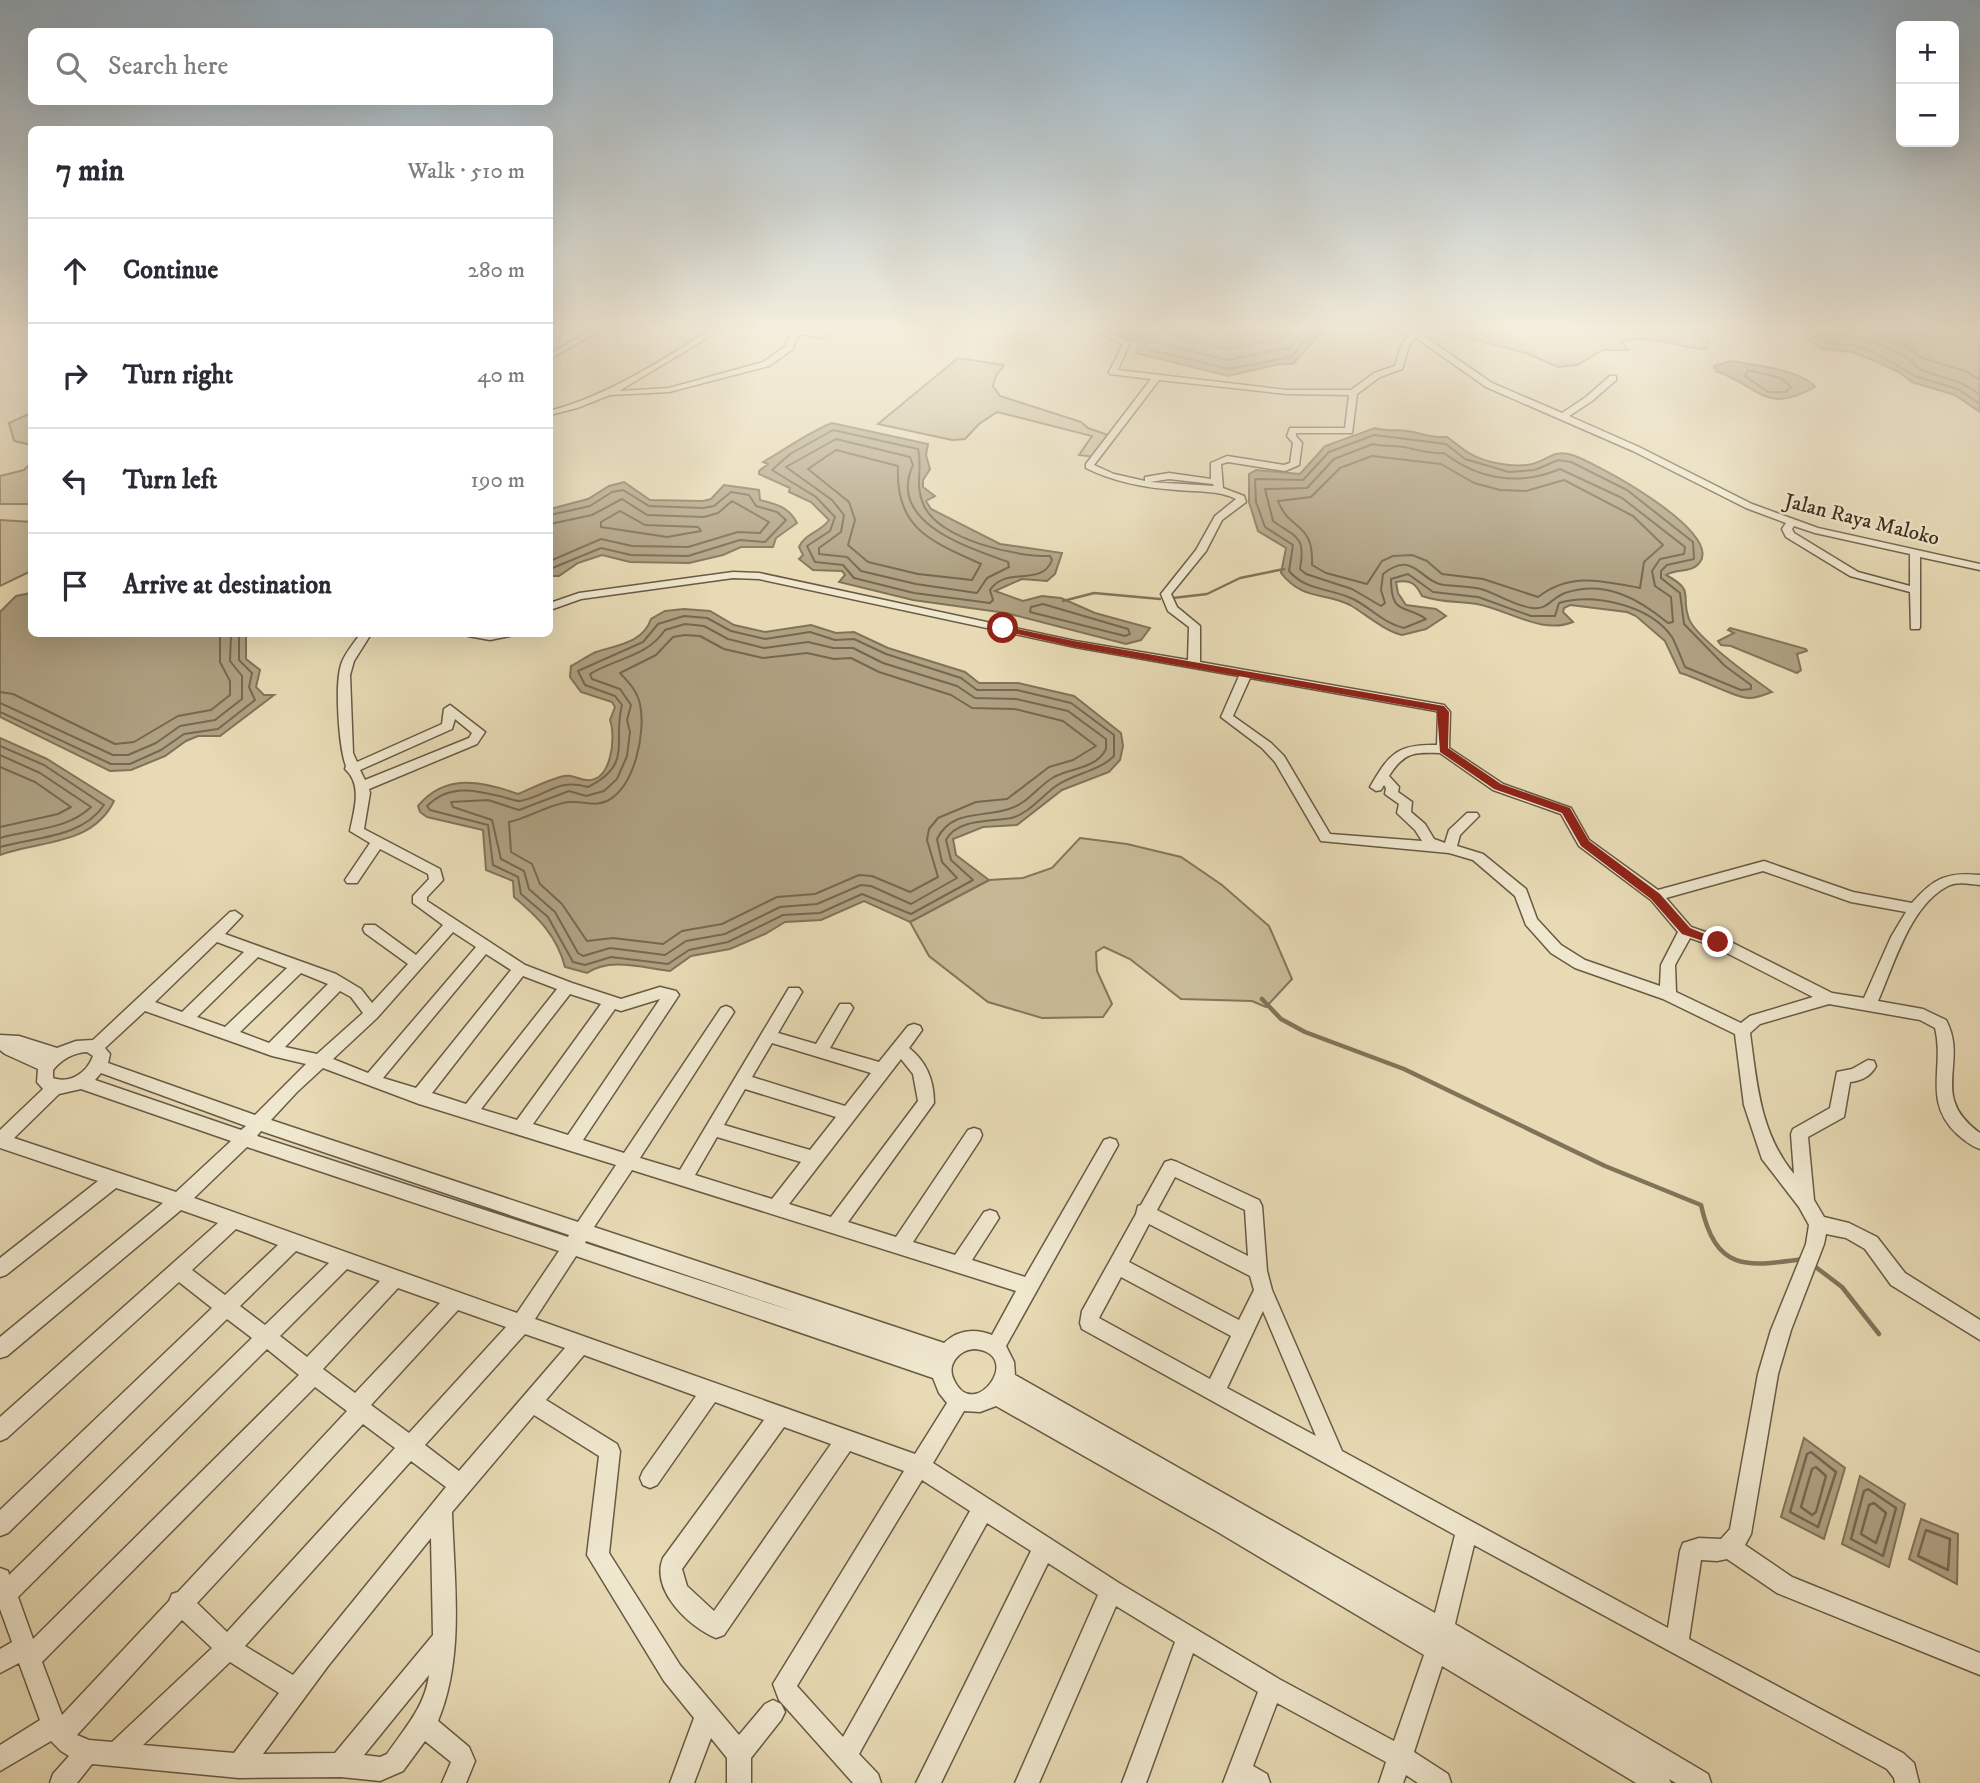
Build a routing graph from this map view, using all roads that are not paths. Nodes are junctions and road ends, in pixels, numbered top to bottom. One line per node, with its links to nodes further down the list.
1 (1131, 409): 6 (street)
2 (1352, 409): 6 (street)
3 (1544, 409): 5 (street, Jalan Raya Maloko)
4 (1574, 409): 5 (street)
5 (1562, 417): 7 (street, Jalan Raya Maloko)
6 (1217, 484): 14 (street)
7 (1791, 522): 8 (street, Jalan Raya Maloko); 10 (street)
8 (1915, 553): 9 (street, Jalan Raya Maloko); 10 (street)
9 (1980, 567)
10 (1914, 590): 12 (street)
11 (553, 606): 14 (street)
12 (1916, 626)
13 (363, 637): 17 (street)
14 (1194, 664): 15 (street)
15 (1246, 674): 16 (street); 21 (street)
16 (1443, 749): 21 (street); 24 (street)
17 (351, 769): 18 (street); 18 (street)
18 (363, 786): 20 (street)
19 (1472, 816): 21 (street)
20 (378, 841): 22 (street); 27 (street)
21 (1450, 848): 39 (street)
22 (352, 880)
23 (1980, 880): 25 (street)
24 (1656, 897): 25 (street); 29 (street)
25 (1914, 908): 42 (street)
26 (236, 916): 30 (street)
27 (452, 925): 31 (street); 33 (street)
28 (370, 929): 33 (street)
29 (1686, 931): 39 (street); 40 (street)
30 (215, 936): 32 (street); 43 (street)
31 (484, 947): 35 (street); 64 (street)
32 (256, 950): 34 (street); 47 (street)
33 (417, 963): 46 (street)
34 (299, 966): 36 (street); 50 (street)
35 (520, 969): 37 (street); 66 (street)
36 (339, 982): 46 (street); 54 (street)
37 (567, 987): 41 (street); 67 (street)
38 (794, 992): 51 (street)
39 (1668, 995): 49 (street)
40 (1829, 998): 42 (street); 49 (street)
41 (611, 1003): 70 (street); 76 (street)
42 (1870, 1003): 75 (street)
43 (144, 1004): 47 (street); 53 (street)
44 (845, 1008): 56 (street)
45 (726, 1012): 79 (street)
46 (372, 1014): 58 (street)
47 (185, 1018): 50 (street)
48 (915, 1030): 55 (street)
49 (1742, 1031): 83 (street)
50 (227, 1035): 54 (street)
51 (768, 1036): 56 (street); 62 (street)
52 (0, 1041): 57 (street)
53 (96, 1047): 57 (street); 59 (street)
54 (272, 1050): 58 (street)
55 (899, 1050): 61 (street); 89 (street)
56 (820, 1051): 61 (street)
57 (53, 1060): 65 (street)
58 (322, 1061): 64 (street); 69 (street)
59 (99, 1066): 63 (street); 69 (street)
60 (1868, 1066): 83 (street)
61 (883, 1070): 68 (street)
62 (742, 1081): 68 (street); 71 (street)
63 (80, 1082): 65 (street); 73 (street)
64 (371, 1082): 66 (street)
65 (55, 1087): 74 (street)
66 (419, 1097): 67 (street)
67 (469, 1112): 70 (street)
68 (849, 1114): 78 (street)
69 (258, 1123): 73 (street); 90 (street)
70 (520, 1129): 76 (street)
71 (713, 1129): 78 (street); 80 (street)
72 (974, 1135): 92 (street)
73 (243, 1139): 82 (street); 90 (street)
74 (0, 1141): 81 (street)
75 (1980, 1142)
76 (571, 1144): 79 (street)
77 (1110, 1144): 100 (street)
78 (814, 1159): 84 (street)
79 (629, 1161): 80 (street); 90 (street)
80 (684, 1178): 84 (street)
81 (114, 1180): 82 (street); 94 (street)
82 (179, 1201): 87 (street); 109 (street)
83 (1805, 1201): 88 (street)
84 (776, 1207): 89 (street)
85 (1144, 1212): 96 (street); 99 (street); 99 (street)
86 (990, 1219): 95 (street)
87 (233, 1221): 91 (street); 97 (street)
88 (1818, 1224): 104 (street); 131 (street)
89 (835, 1225): 92 (street)
90 (578, 1239): 103 (street); 110 (street)
91 (293, 1242): 93 (street); 102 (street)
92 (900, 1246): 95 (street)
93 (344, 1260): 98 (street); 106 (street)
94 (3, 1263)
95 (958, 1265): 100 (street)
96 (1118, 1266): 105 (street); 114 (street)
97 (180, 1272): 102 (street); 119 (street)
98 (395, 1278): 101 (street); 111 (street)
99 (1261, 1280): 105 (street); 122 (street)
100 (1030, 1287): 108 (street)
101 (455, 1300): 103 (street); 117 (street)
102 (225, 1308): 106 (street); 128 (street)
103 (521, 1324): 107 (street); 121 (street)
104 (1980, 1331)
105 (1242, 1332): 114 (street)
106 (266, 1338): 111 (street); 132 (street)
107 (580, 1346): 113 (street); 116 (street)
108 (995, 1347): 110 (street); 112 (street)
109 (0, 1349)
110 (945, 1363): 115 (street)
111 (310, 1373): 117 (street); 140 (street)
112 (1000, 1387): 115 (street); 137 (street)
113 (711, 1391): 118 (street); 124 (street)
114 (1215, 1391): 122 (street)
115 (960, 1400): 123 (street)
116 (531, 1402): 125 (street); 146 (street)
117 (358, 1409): 121 (street); 134 (street)
118 (780, 1416): 120 (street); 120 (street)
119 (0, 1431)
120 (846, 1440): 123 (street)
121 (411, 1449): 125 (street); 139 (street)
122 (1334, 1455): 129 (street)
123 (919, 1465): 126 (street); 152 (street)
124 (650, 1478)
125 (460, 1485): 127 (street)
126 (984, 1507): 130 (street); 152 (street)
127 (441, 1509): 136 (street); 144 (street)
128 (0, 1525)
129 (1467, 1529): 137 (street); 138 (street)
130 (1044, 1548): 133 (street); 163 (street)
131 (1730, 1548): 138 (street); 142 (street)
132 (1, 1584): 140 (street)
133 (1111, 1591): 135 (street); 164 (street)
134 (180, 1602): 139 (street); 148 (street)
135 (1188, 1637): 143 (street); 165 (street)
136 (444, 1639): 147 (street); 155 (street)
137 (1439, 1639): 153 (street); 168 (street); 169 (street)
138 (1677, 1645): 170 (street)
139 (228, 1648): 144 (street); 150 (street)
140 (26, 1653): 141 (street); 148 (street)
141 (0, 1662)
142 (1980, 1664)
143 (1270, 1687): 153 (street); 157 (street)
144 (295, 1689): 156 (street)
145 (773, 1712): 151 (street)
146 (707, 1716): 151 (street); 160 (street)
147 (423, 1724): 155 (street); 159 (street)
148 (57, 1730): 149 (street); 154 (street)
149 (88, 1752): 150 (street); 158 (street)
150 (118, 1753): 156 (street)
151 (739, 1754): 161 (street)
152 (846, 1755): 162 (street)
153 (1402, 1758): 166 (street); 167 (street)
154 (0, 1759)
155 (341, 1765): 156 (street)
156 (239, 1766)
157 (1244, 1779)
158 (62, 1783)
159 (454, 1783)
160 (682, 1783)
161 (739, 1783)
162 (869, 1783)
163 (928, 1783)
164 (1027, 1783)
165 (1134, 1783)
166 (1391, 1783)
167 (1439, 1783)
168 (1660, 1783)
169 (1699, 1783)
170 (1907, 1783)

